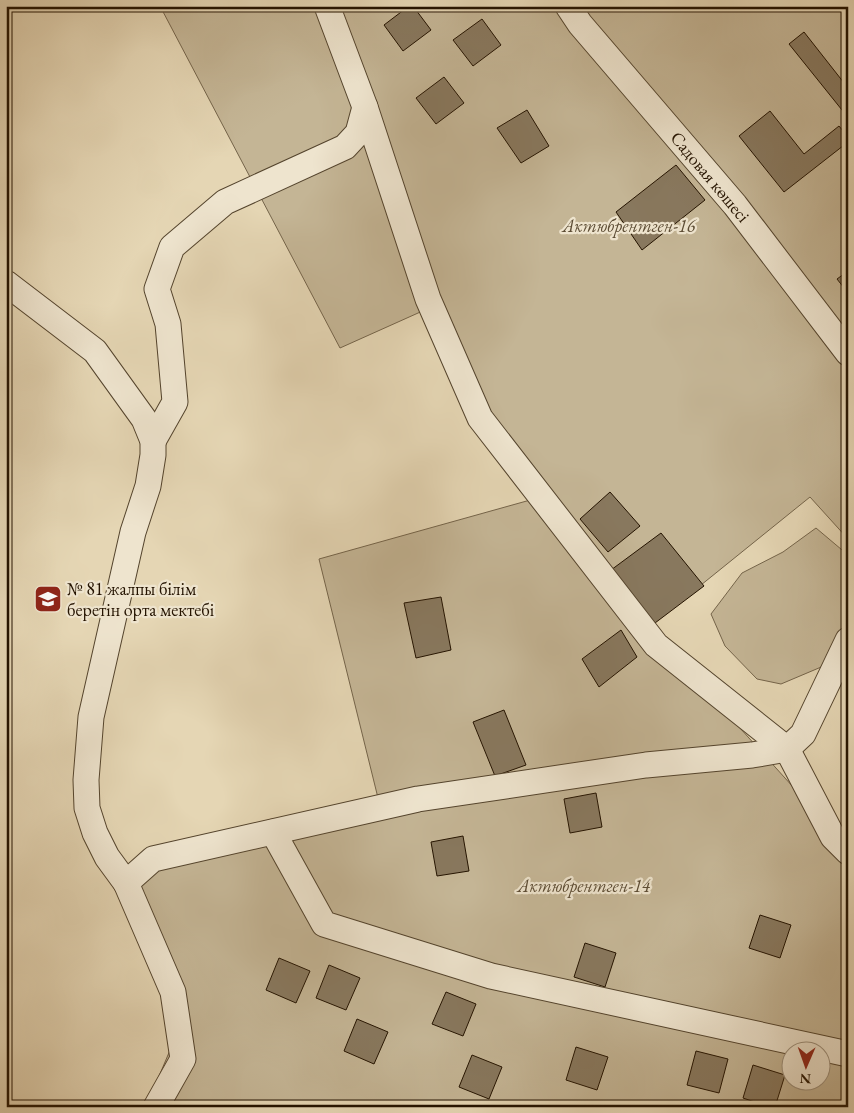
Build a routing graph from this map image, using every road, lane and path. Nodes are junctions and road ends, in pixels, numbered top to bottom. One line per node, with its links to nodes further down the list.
1 (328, 6): 3 (lane)
2 (568, 6): 5 (lane, Садовая көшесі)
3 (365, 107): 6 (lane); 8 (lane)
4 (6, 283): 6 (lane)
5 (848, 353)
6 (153, 440): 11 (lane)
7 (848, 640): 8 (lane)
8 (787, 749): 9 (lane); 10 (lane)
9 (274, 832): 11 (lane); 12 (lane)
10 (848, 852)
11 (126, 884): 13 (lane)
12 (848, 1054)
13 (156, 1107)

